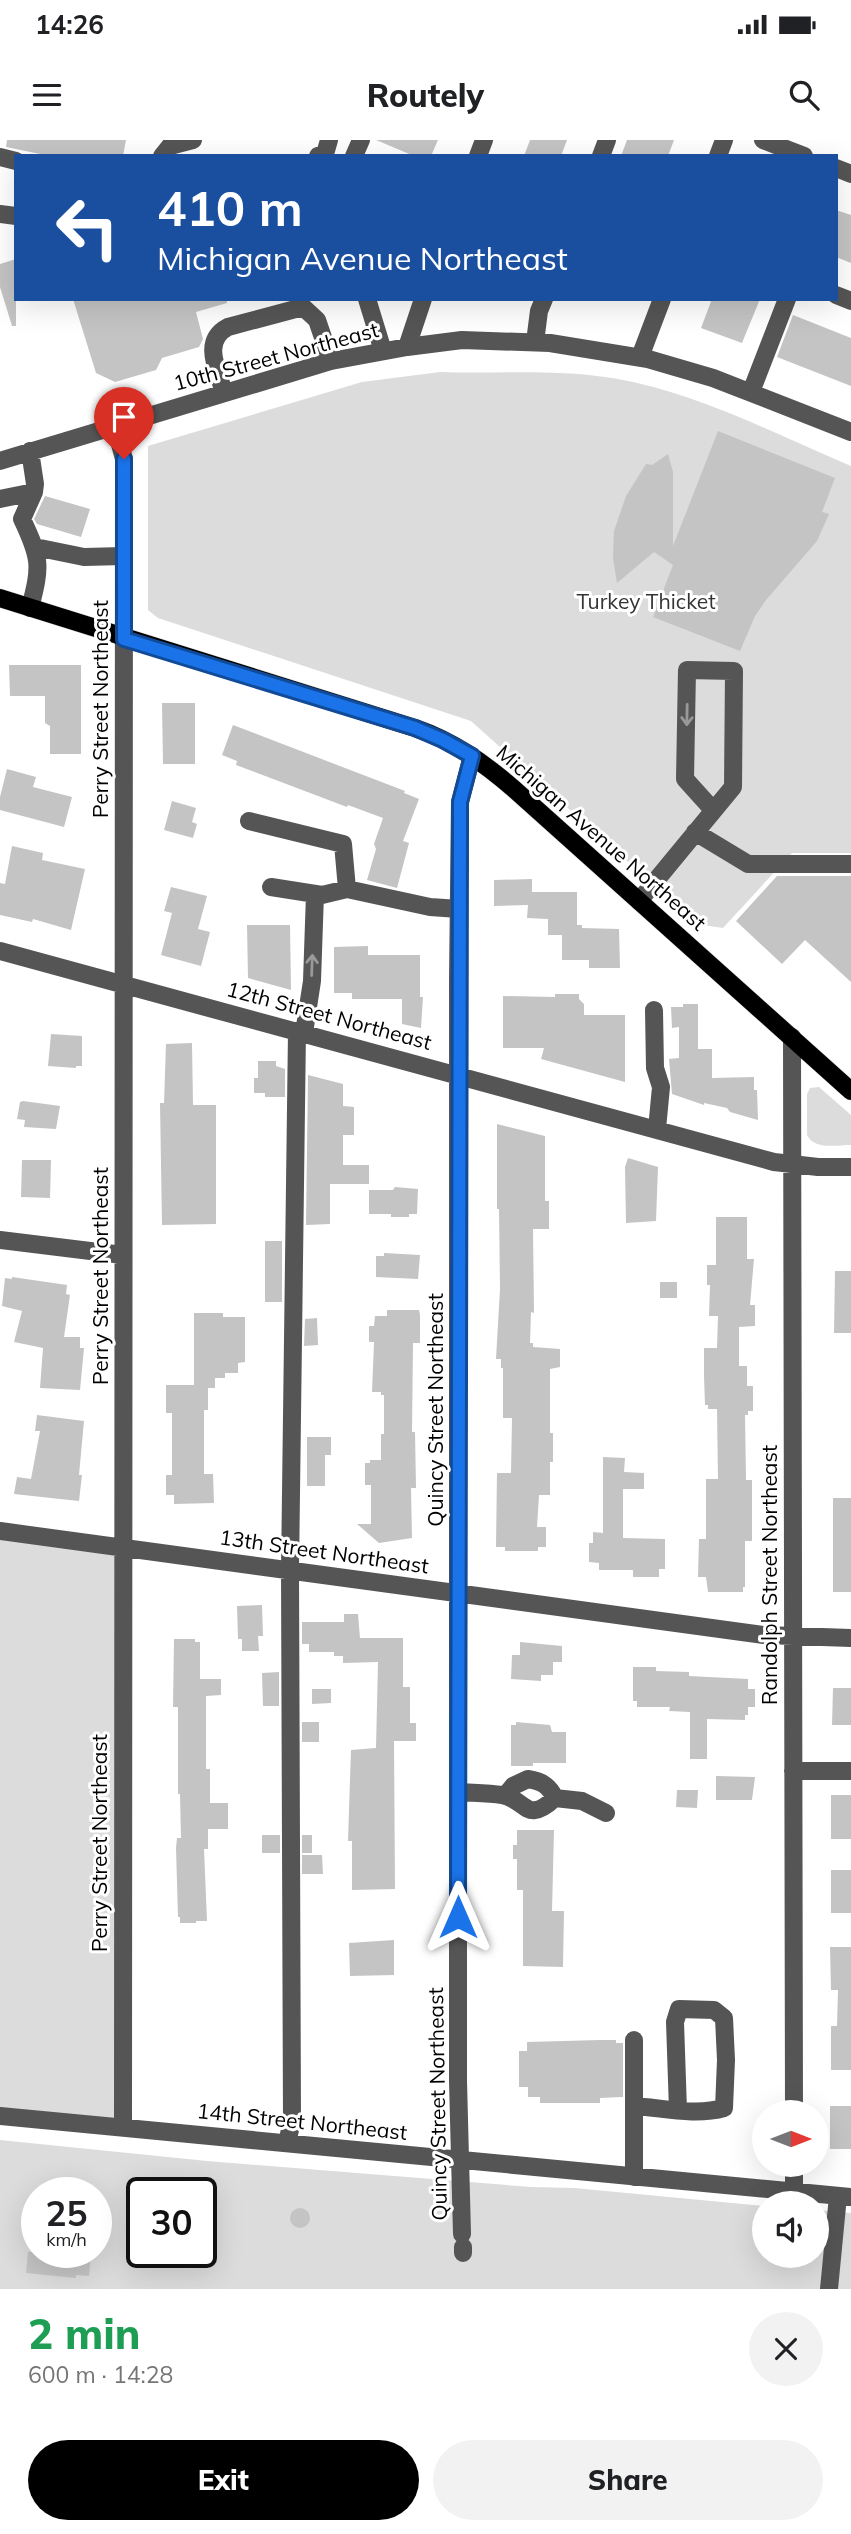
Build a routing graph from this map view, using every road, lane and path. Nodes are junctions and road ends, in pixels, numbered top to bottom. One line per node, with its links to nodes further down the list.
1 (192, 140): 3 (street)
2 (763, 140): 4 (street)
3 (164, 154)
4 (799, 154)
5 (368, 301): 12 (street)
6 (422, 301): 11 (street)
7 (543, 301): 10 (street)
8 (661, 301): 13 (street)
9 (786, 301): 15 (street)
10 (535, 342): 11 (street, 10th Street Northeast); 13 (street, 10th Street Northeast)
11 (407, 347): 12 (street, 10th Street Northeast)
12 (383, 351): 14 (street, 10th Street Northeast)
13 (640, 357): 15 (street, 10th Street Northeast)
14 (331, 361): 16 (street, 10th Street Northeast); 16 (street)
15 (751, 392): 18 (street, 10th Street Northeast)
16 (224, 393): 17 (street, 10th Street Northeast)
17 (115, 426): 19 (street, 10th Street Northeast); 24 (street, Perry Street Northeast)
18 (851, 432)
19 (30, 451): 20 (street, 10th Street Northeast); 21 (street)
20 (0, 461)
21 (34, 492): 22 (street); 23 (street)
22 (0, 499)
23 (35, 547): 24 (street); 26 (street)
24 (124, 555): 27 (street, Perry Street Northeast)
25 (0, 598): 26 (main road, Michigan Avenue Northeast)
26 (30, 608): 27 (main road, Michigan Avenue Northeast)
27 (124, 639): 28 (main road, Michigan Avenue Northeast); 39 (street, Perry Street Northeast)
28 (472, 756): 36 (main road, Michigan Avenue Northeast); 37 (street, Quincy Street Northeast)
29 (713, 810): 29 (street, one-way to 29); 31 (street)
30 (249, 821): 34 (street)
31 (695, 832): 32 (street); 36 (street)
32 (851, 864)
33 (271, 887): 35 (street)
34 (347, 889): 35 (street); 37 (street)
35 (315, 894): 41 (street, one-way to 35)
36 (639, 901): 42 (main road, Michigan Avenue Northeast)
37 (459, 909): 43 (street, Quincy Street Northeast)
38 (0, 951): 39 (street, 12th Street Northeast)
39 (124, 985): 41 (street, 12th Street Northeast); 49 (street, Perry Street Northeast)
40 (654, 1010): 45 (street)
41 (300, 1032): 43 (street, 12th Street Northeast); 52 (street)
42 (792, 1037): 44 (main road, Michigan Avenue Northeast); 46 (street, Randolph Street Northeast)
43 (459, 1074): 45 (street, 12th Street Northeast); 53 (street, Quincy Street Northeast)
44 (851, 1091)
45 (657, 1129): 46 (street, 12th Street Northeast)
46 (792, 1164): 47 (street, 12th Street Northeast); 54 (street, Randolph Street Northeast)
47 (851, 1167)
48 (0, 1240): 49 (street)
49 (123, 1255): 51 (street, Perry Street Northeast)
50 (0, 1531): 51 (street, 13th Street Northeast)
51 (123, 1548): 52 (street, 13th Street Northeast); 67 (street, Perry Street Northeast)
52 (290, 1570): 53 (street, 13th Street Northeast); 68 (street)
53 (458, 1593): 54 (street, 13th Street Northeast); 58 (street, Quincy Street Northeast)
54 (793, 1637): 55 (street, 13th Street Northeast); 56 (street, Randolph Street Northeast)
55 (851, 1638)
56 (793, 1771): 57 (street); 63 (street, Randolph Street Northeast)
57 (851, 1771)
58 (458, 1792): 59 (street); 69 (street, Quincy Street Northeast)
59 (505, 1796): 60 (street); 60 (street)
60 (555, 1798): 61 (street)
61 (606, 1813)
62 (634, 2040): 64 (street)
63 (794, 2100)
64 (634, 2106): 65 (street); 70 (street)
65 (678, 2110): 65 (street)
66 (0, 2116): 67 (street, 14th Street Northeast)
67 (122, 2127): 68 (street, 14th Street Northeast)
68 (288, 2143): 69 (street, 14th Street Northeast)
69 (460, 2161): 70 (street, 14th Street Northeast); 74 (street, Quincy Street Northeast)
70 (634, 2177): 72 (street, 14th Street Northeast)
71 (794, 2177): 72 (street)
72 (794, 2191)
73 (844, 2196): 75 (street)
74 (463, 2245)
75 (829, 2289)

